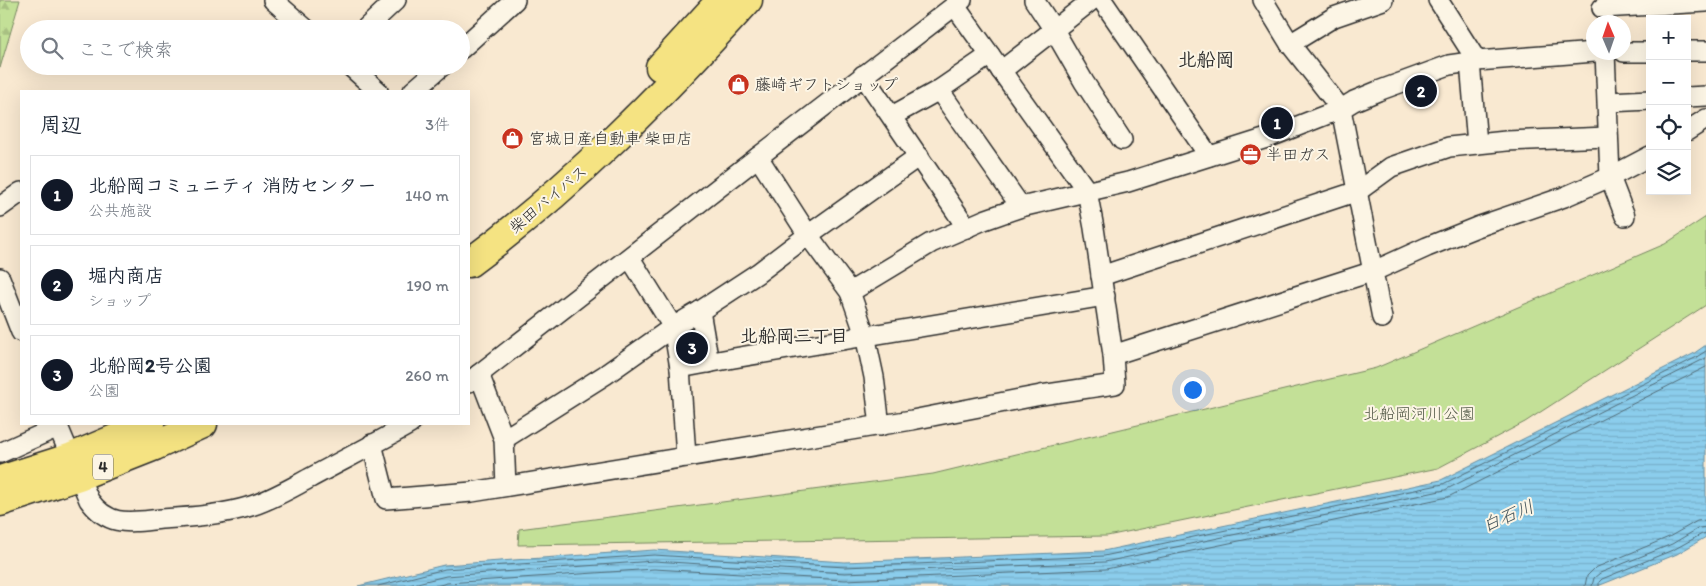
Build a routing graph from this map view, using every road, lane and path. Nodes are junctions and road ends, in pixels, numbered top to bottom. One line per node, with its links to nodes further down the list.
1 (273, 0): 16 (street)
2 (515, 0): 19 (street)
3 (721, 0): 60 (highway, 柴田バイパス)
4 (748, 0): 62 (highway, 柴田バイパス)
5 (1034, 0): 18 (street)
6 (1092, 0): 18 (street)
7 (1102, 0): 48 (street)
8 (1263, 0): 20 (street)
9 (1383, 0): 20 (street)
10 (1438, 0): 28 (street)
11 (390, 2): 17 (street)
12 (1680, 2): 13 (street); 15 (street)
13 (1706, 2)
14 (959, 3): 26 (street); 32 (street)
15 (1602, 10)
16 (296, 20)
17 (373, 20)
18 (1054, 30): 29 (street); 45 (street)
19 (470, 40)
20 (1290, 44): 40 (street)
21 (1706, 51): 24 (street)
22 (1631, 52): 23 (street)
23 (1646, 52)
24 (1691, 52)
25 (1586, 53): 28 (street)
26 (990, 55): 29 (street); 35 (street)
27 (1605, 60): 39 (street)
28 (1473, 62): 40 (street); 46 (street)
29 (1001, 71): 52 (street)
30 (360, 75): 33 (street)
31 (431, 75): 34 (street)
32 (863, 75): 41 (street); 49 (street)
33 (377, 90)
34 (413, 90)
35 (939, 90): 41 (street); 56 (street)
36 (1706, 96): 37 (street)
37 (1691, 97)
38 (1646, 100): 39 (street)
39 (1608, 102): 44 (street)
40 (1342, 109): 48 (street); 53 (street)
41 (892, 116): 47 (street)
42 (1706, 119): 43 (street)
43 (1691, 128)
44 (1608, 137): 46 (street); 51 (street)
45 (1122, 140)
46 (1477, 144): 53 (street)
47 (919, 156): 58 (street); 59 (street)
48 (1209, 156): 52 (street)
49 (758, 157): 59 (street); 61 (street)
50 (1646, 158): 51 (street)
51 (1610, 177): 57 (street); 63 (street)
52 (1087, 191): 56 (street); 64 (street)
53 (1358, 191): 63 (street); 64 (street)
54 (20, 193): 55 (street)
55 (0, 206)
56 (1021, 207): 58 (street)
57 (1626, 216)
58 (967, 228): 66 (street)
59 (808, 235): 66 (street); 68 (street)
60 (470, 240)
61 (630, 258): 70 (street); 76 (street)
62 (470, 262)
63 (1374, 271): 69 (street); 73 (street)
64 (1101, 276): 67 (street)
65 (0, 278): 71 (street)
66 (850, 292): 72 (street)
67 (1105, 296): 72 (street); 73 (street)
68 (700, 311): 70 (street); 74 (street)
69 (1382, 318)
70 (673, 327): 75 (street); 83 (street)
71 (20, 329)
72 (866, 335): 74 (street); 81 (street)
73 (1113, 356): 81 (street)
74 (709, 363): 75 (street)
75 (680, 368): 85 (street)
76 (474, 378): 83 (street)
77 (57, 425): 84 (street); 86 (street)
78 (148, 425): 86 (highway, 4)
79 (201, 425): 86 (highway, 4)
80 (407, 425): 82 (street)
81 (880, 426): 85 (street)
82 (378, 435): 86 (street); 88 (street)
83 (504, 439): 88 (street)
84 (0, 453)
85 (686, 457): 88 (street)
86 (75, 467): 87 (highway, 4); 89 (highway, 4)
87 (0, 480)
88 (506, 486)
89 (0, 502)

